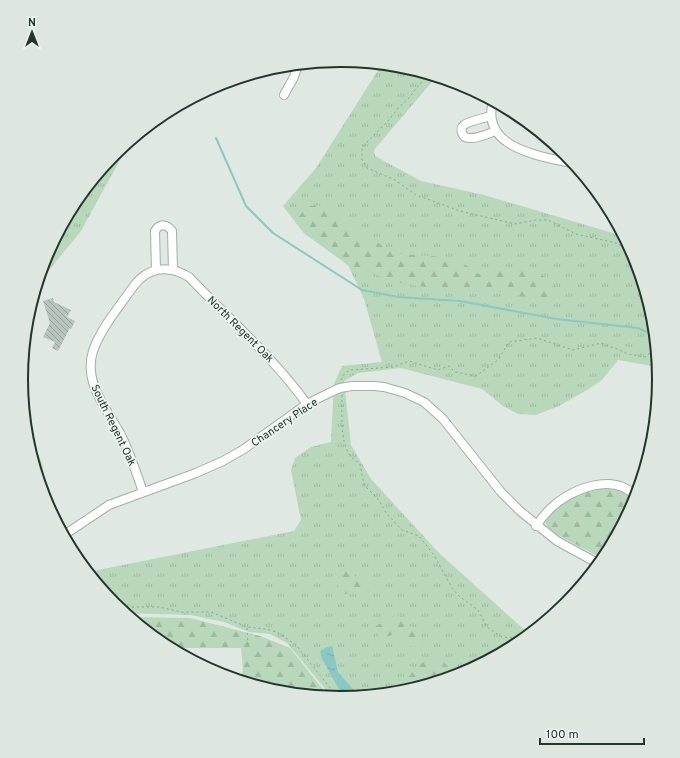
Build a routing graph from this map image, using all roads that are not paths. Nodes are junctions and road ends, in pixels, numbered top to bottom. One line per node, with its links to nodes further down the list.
1 (296, 70): 2 (street)
2 (284, 95)
3 (492, 107): 4 (street)
4 (491, 116): 5 (street); 5 (street)
5 (496, 131): 6 (street)
6 (564, 161)
7 (160, 269): 8 (street, North Regent Oak); 8 (street); 10 (street, South Regent Oak)
8 (174, 270): 9 (street, North Regent Oak)
9 (307, 404): 10 (street, Chancery Place); 12 (street, Chancery Place)
10 (143, 492): 13 (street, Chancery Place)
11 (630, 492): 12 (street)
12 (536, 526): 14 (street, Chancery Place)
13 (69, 533)
14 (593, 561)

